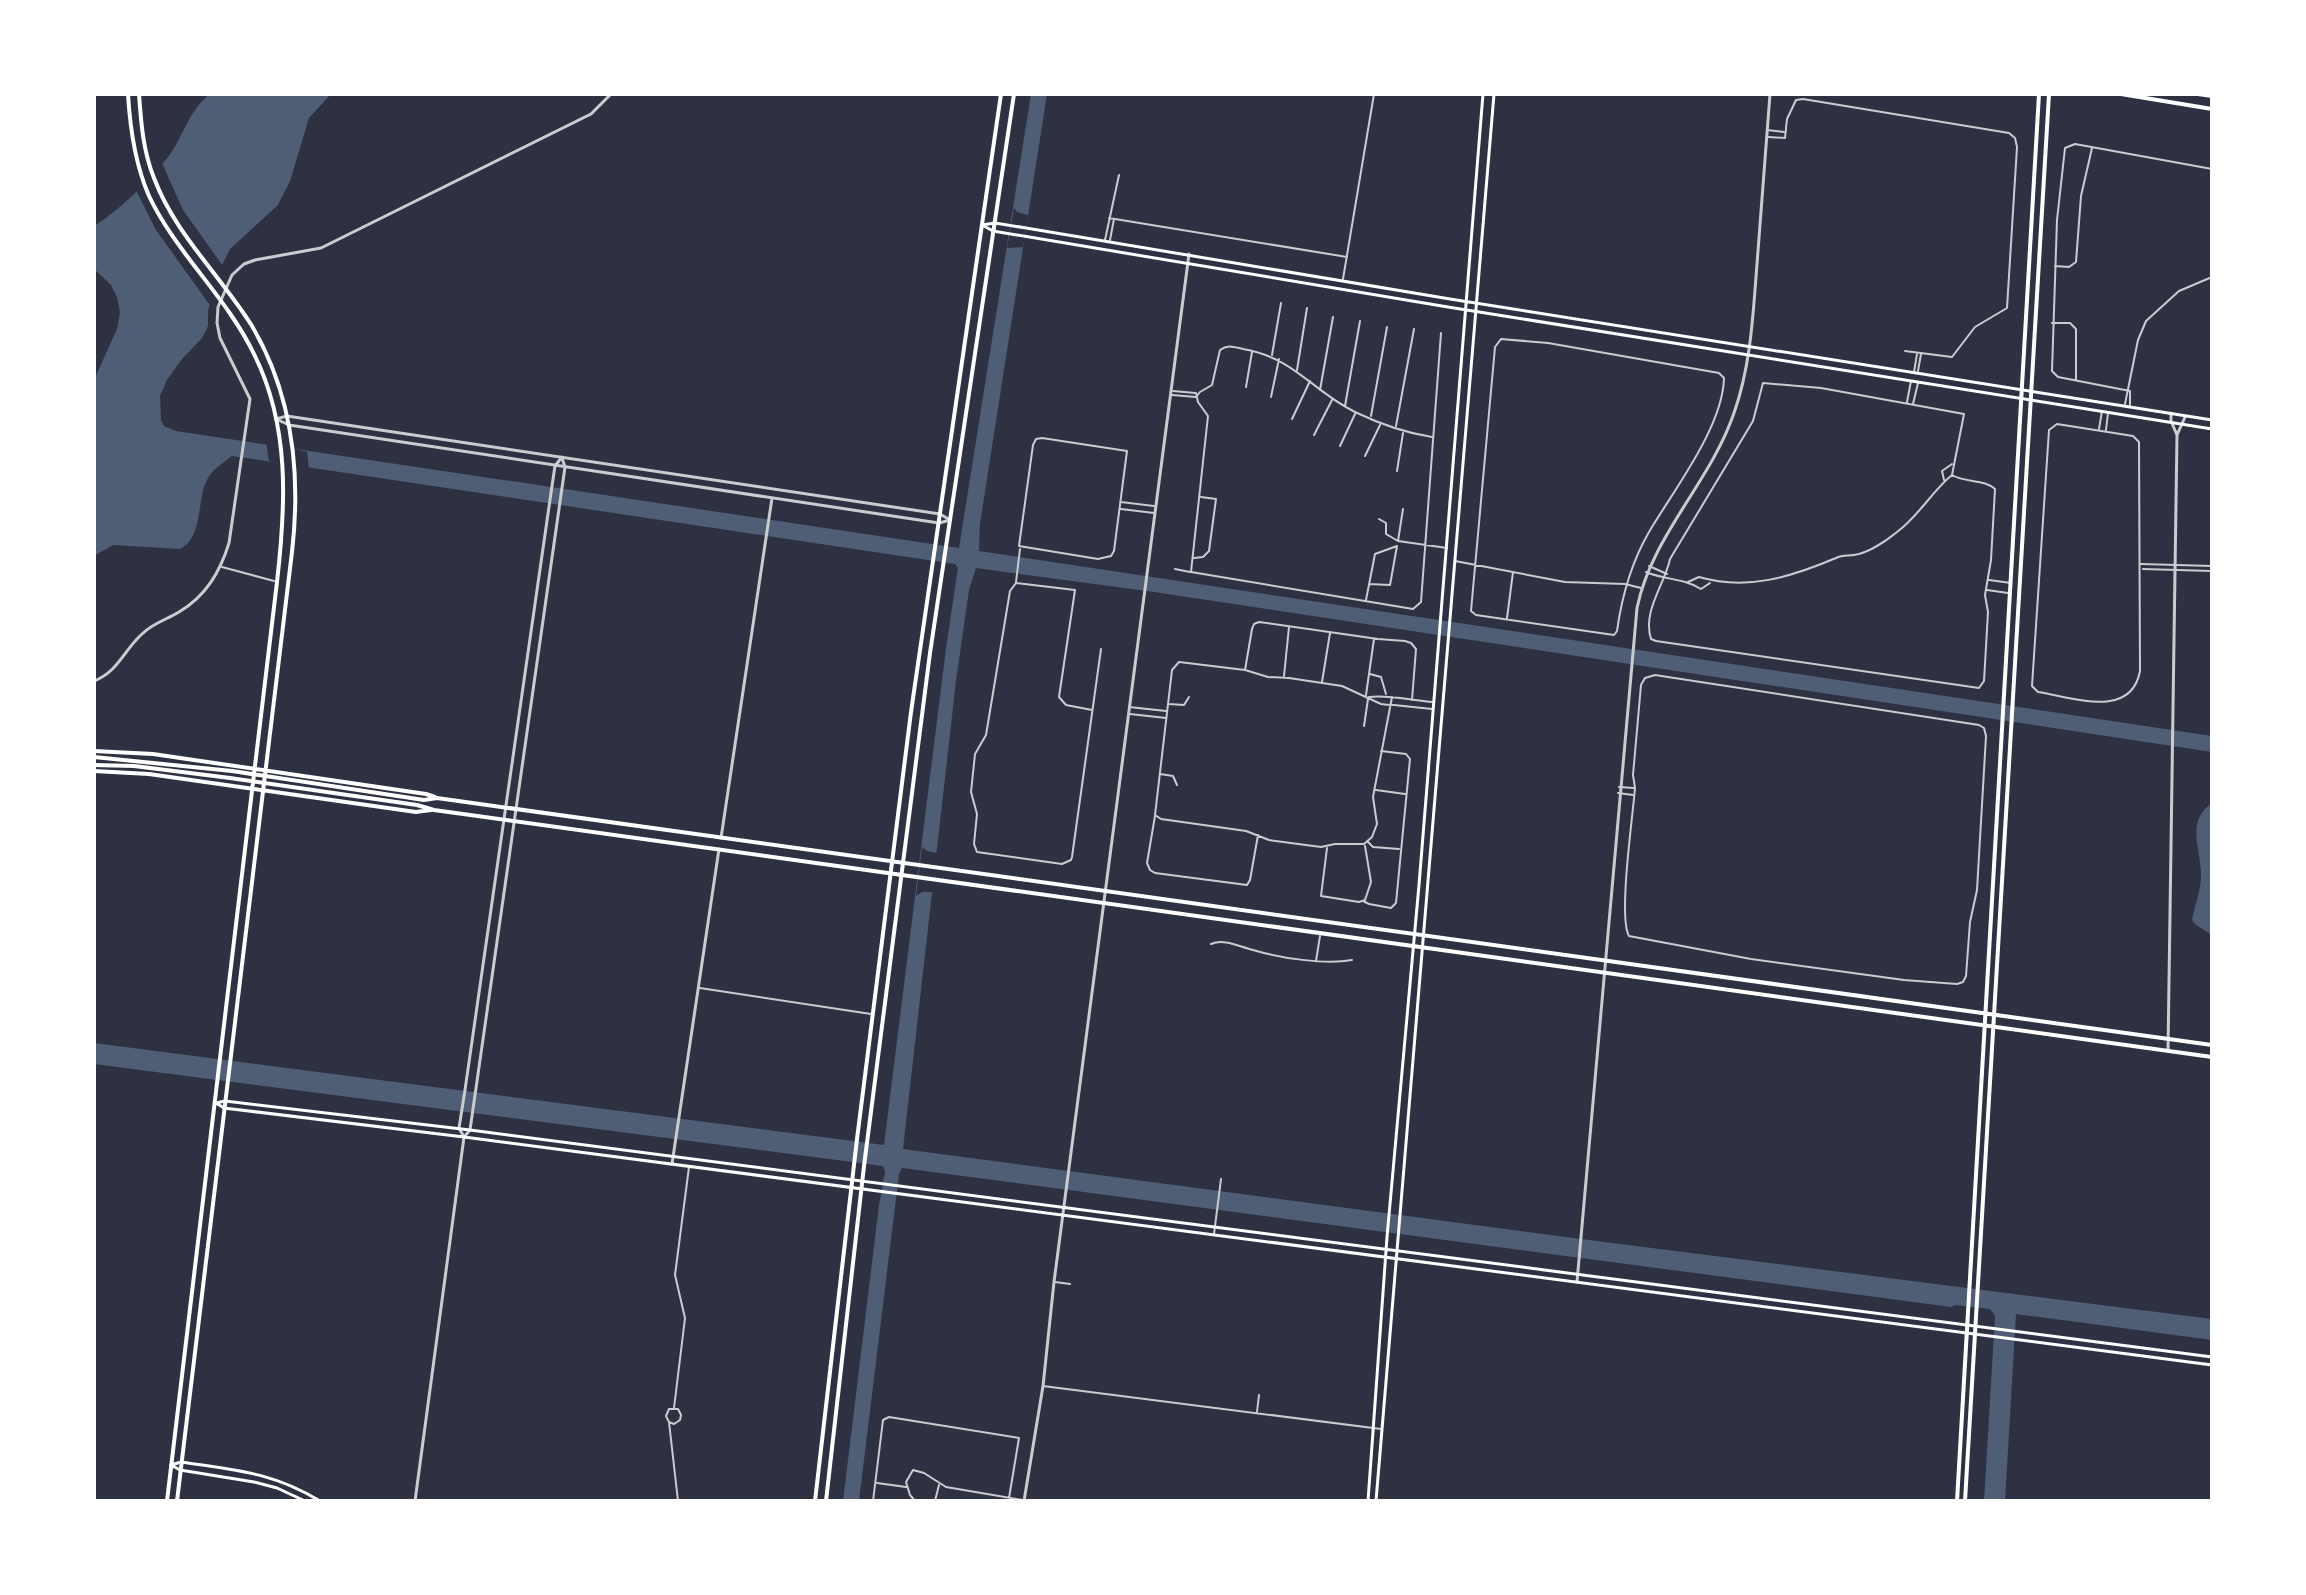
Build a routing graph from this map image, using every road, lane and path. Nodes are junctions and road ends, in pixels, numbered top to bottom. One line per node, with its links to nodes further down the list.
1 (128, 94): 80 (main road)
2 (139, 94): 78 (main road)
3 (611, 94): 126 (street)
4 (1001, 94): 25 (main road)
5 (1014, 94): 24 (main road)
6 (1374, 94): 29 (street)
7 (1483, 94): 34 (main road)
8 (1494, 94): 36 (main road)
9 (1770, 94): 16 (street)
10 (2039, 94): 60 (main road)
11 (2049, 94): 62 (main road)
12 (2121, 94): 15 (main road)
13 (2198, 94): 14 (main road)
14 (2212, 96)
15 (2212, 109)
16 (1767, 130): 17 (street); 18 (street)
17 (1786, 132): 18 (street); 49 (street)
18 (1767, 137): 46 (street)
19 (2092, 147): 20 (street); 31 (street); 31 (street)
20 (2212, 169)
21 (1119, 175): 22 (street)
22 (1110, 216): 23 (street); 27 (street)
23 (1114, 219): 27 (street); 29 (street)
24 (995, 223): 25 (main road); 26 (main road); 27 (main road)
25 (982, 225): 26 (main road); 112 (main road)
26 (993, 231): 30 (main road); 114 (main road)
27 (1107, 241): 28 (main road)
28 (1189, 254): 30 (street); 33 (main road)
29 (1347, 257): 33 (street)
30 (1188, 263): 38 (main road); 64 (street)
31 (2054, 266): 42 (street)
32 (2212, 277): 63 (street)
33 (1343, 280): 34 (main road)
34 (1467, 301): 36 (main road); 38 (main road)
35 (1281, 303): 51 (street)
36 (1476, 303): 39 (main road); 46 (main road)
37 (1307, 308): 53 (street)
38 (1466, 310): 39 (main road); 120 (main road)
39 (1476, 312): 50 (main road); 123 (main road)
40 (1333, 317): 61 (street)
41 (1360, 321): 72 (street)
42 (2052, 323): 56 (street); 56 (street)
43 (1387, 327): 82 (street)
44 (1414, 329): 88 (street)
45 (1441, 333): 95 (street)
46 (1750, 346): 50 (street); 54 (main road)
47 (1253, 350): 51 (street); 59 (street); 65 (street)
48 (1905, 351): 49 (street)
49 (1919, 353): 54 (street)
50 (1749, 354): 55 (main road); 127 (street)
51 (1271, 356): 52 (street)
52 (1279, 359): 53 (street); 66 (street)
53 (1297, 370): 57 (street)
54 (1916, 372): 60 (main road)
55 (1911, 380): 58 (main road); 70 (street)
56 (2076, 380): 63 (street)
57 (1310, 381): 61 (street); 81 (street)
58 (1918, 381): 67 (main road); 71 (street)
59 (1246, 387)
60 (2022, 389): 62 (main road); 67 (main road)
61 (1320, 390): 68 (street)
62 (2031, 390): 69 (main road); 73 (main road)
63 (2130, 391): 73 (street)
64 (1170, 393): 65 (street); 108 (street)
65 (1197, 394): 105 (street)
66 (1271, 397)
67 (2022, 398): 69 (main road); 144 (main road)
68 (1332, 399): 72 (street); 93 (street)
69 (2031, 399): 74 (main road); 226 (main road)
70 (1907, 403): 71 (street); 136 (street)
71 (1912, 405): 99 (street)
72 (1345, 406): 76 (street)
73 (2127, 406): 77 (main road)
74 (2102, 410): 75 (main road); 90 (street)
75 (2108, 411): 84 (main road); 92 (street)
76 (1356, 412): 82 (street); 96 (street)
77 (2171, 413): 79 (main road); 84 (street)
78 (287, 416): 80 (street); 87 (main road); 98 (street)
79 (2186, 416): 83 (main road); 86 (street)
80 (276, 419): 87 (street); 140 (main road)
81 (1292, 419)
82 (1370, 419): 85 (street)
83 (2212, 420)
84 (2171, 421): 86 (main road); 94 (street)
85 (1381, 423): 88 (street); 97 (street)
86 (2184, 424): 89 (main road); 94 (street)
87 (289, 425): 100 (street); 181 (main road)
88 (1396, 428): 91 (street)
89 (2212, 429)
90 (2099, 430): 92 (street); 131 (street)
91 (1404, 431): 95 (street); 102 (street)
92 (2106, 431): 125 (street)
93 (1314, 435)
94 (2177, 435): 129 (street)
95 (1433, 437): 118 (street)
96 (1340, 446)
97 (1365, 456)
98 (562, 457): 100 (street); 101 (street); 112 (street)
99 (1953, 464): 103 (street); 104 (street)
100 (555, 466): 101 (street); 194 (street)
101 (565, 467): 106 (street); 196 (street)
102 (1397, 471)
103 (1952, 475): 104 (street); 139 (street)
104 (1944, 480): 142 (street)
105 (1200, 496): 122 (street); 122 (street)
106 (772, 498): 115 (street); 201 (street)
107 (1121, 502): 108 (street); 109 (street); 119 (street)
108 (1155, 506): 111 (street)
109 (1120, 509): 111 (street); 119 (street)
110 (1403, 509): 117 (street)
111 (1155, 513): 169 (street)
112 (940, 514): 114 (street); 115 (main road)
113 (1379, 519): 116 (street)
114 (950, 520): 115 (street); 207 (main road)
115 (939, 523): 206 (main road)
116 (1391, 537): 117 (street); 121 (street)
117 (1398, 544): 118 (street); 121 (street); 145 (street)
118 (1425, 544): 120 (street); 150 (street)
119 (1020, 548): 143 (street)
120 (1447, 548): 166 (main road)
121 (1389, 549): 145 (street)
122 (1193, 558): 134 (street)
123 (1454, 561): 124 (street); 215 (main road)
124 (1474, 564): 132 (street); 146 (street); 151 (street)
125 (2141, 564): 129 (street); 131 (street)
126 (221, 566): 140 (street); 159 (street)
127 (1649, 566): 135 (street); 136 (street)
128 (2212, 566): 129 (street)
129 (2176, 567): 131 (street); 133 (street); 229 (street)
130 (1175, 569): 134 (street)
131 (2142, 569)
132 (1514, 571): 146 (street); 151 (street)
133 (2212, 571)
134 (1191, 572): 150 (street)
135 (1646, 572): 138 (street); 147 (street)
136 (1667, 573): 137 (street); 138 (street)
137 (1669, 578): 138 (street); 141 (street)
138 (1664, 580): 148 (street)
139 (1987, 580): 144 (street); 148 (street)
140 (277, 582): 180 (main road)
141 (1688, 582): 142 (street); 142 (street)
142 (1711, 582)
143 (1016, 583): 171 (street); 171 (street)
144 (2012, 583): 149 (main road)
145 (1369, 584): 150 (street)
146 (1625, 584): 147 (street); 151 (street)
147 (1641, 588): 185 (street)
148 (1985, 590): 149 (street)
149 (2011, 593): 225 (main road)
150 (1365, 602)
151 (1507, 620)
152 (1289, 626): 153 (street); 156 (street); 158 (street)
153 (1330, 632): 154 (street); 160 (street)
154 (1374, 639): 157 (street); 165 (street)
155 (1101, 649): 171 (street)
156 (1245, 670): 158 (street); 167 (street)
157 (1369, 673): 161 (street); 162 (street)
158 (1284, 677): 160 (street)
159 (94, 681)
160 (1322, 683): 161 (street)
161 (1367, 696): 162 (street); 168 (street); 175 (street)
162 (1387, 696): 164 (street)
163 (1189, 697): 167 (street)
164 (1392, 697): 165 (street); 168 (street)
165 (1412, 700): 166 (street)
166 (1433, 702): 170 (main road)
167 (1168, 704): 172 (street)
168 (1390, 705): 170 (street); 177 (street)
169 (1129, 707): 172 (street); 173 (street)
170 (1433, 709): 214 (main road)
171 (1092, 710)
172 (1167, 712): 174 (street)
173 (1128, 713): 174 (street); 210 (street)
174 (1166, 718): 183 (street)
175 (1364, 726)
176 (94, 751): 180 (main road)
177 (1381, 751): 188 (street); 191 (street)
178 (94, 757): 193 (main road)
179 (94, 765): 195 (main road)
180 (254, 768): 181 (main road); 186 (main road)
181 (265, 770): 189 (main road); 193 (main road)
182 (94, 771): 186 (main road)
183 (1159, 774): 184 (street); 197 (street)
184 (1177, 785)
185 (1619, 787): 187 (street); 190 (street)
186 (252, 788): 189 (main road); 234 (main road)
187 (1635, 788): 192 (street); 192 (street)
188 (1375, 789): 191 (street); 202 (street)
189 (262, 790): 195 (main road); 233 (main road)
190 (1618, 793): 192 (street); 221 (street)
191 (1406, 794): 205 (street)
192 (1635, 795)
193 (437, 798): 194 (main road)
194 (505, 808): 196 (main road); 198 (street)
195 (434, 810): 198 (main road)
196 (515, 810): 199 (street); 201 (main road)
197 (1155, 815): 200 (street); 200 (street)
198 (504, 820): 199 (main road); 236 (street)
199 (514, 821): 204 (main road); 237 (street)
200 (1258, 835): 203 (street)
201 (721, 838): 206 (main road)
202 (1366, 842): 203 (street); 205 (street); 211 (street)
203 (1327, 847): 211 (street)
204 (719, 849): 208 (main road); 223 (street)
205 (1400, 850): 211 (street)
206 (892, 862): 207 (main road); 208 (main road)
207 (905, 863): 209 (main road); 210 (main road)
208 (890, 874): 209 (main road); 224 (main road)
209 (903, 875): 212 (main road); 244 (main road)
210 (1105, 893): 212 (street); 214 (main road)
211 (1363, 901)
212 (1104, 903): 213 (main road); 247 (street)
213 (1320, 935): 217 (main road); 220 (street)
214 (1414, 935): 215 (main road); 217 (main road)
215 (1422, 936): 218 (main road); 221 (main road)
216 (1211, 944): 220 (street)
217 (1413, 947): 218 (main road); 251 (main road)
218 (1421, 948): 222 (main road); 252 (main road)
219 (1352, 960): 220 (street)
220 (1316, 961)
221 (1604, 961): 222 (street); 225 (main road)
222 (1602, 972): 227 (main road); 255 (street)
223 (698, 987): 224 (street); 239 (street)
224 (872, 1014): 243 (main road)
225 (1986, 1014): 226 (main road); 227 (main road)
226 (1995, 1015): 228 (main road); 229 (main road)
227 (1985, 1026): 228 (main road); 259 (main road)
228 (1994, 1027): 231 (main road); 260 (main road)
229 (2168, 1039): 230 (main road); 231 (street)
230 (2212, 1045)
231 (2170, 1051): 232 (main road)
232 (2212, 1057)
233 (225, 1101): 234 (main road); 235 (main road); 236 (main road)
234 (216, 1103): 235 (main road); 273 (main road)
235 (224, 1108): 238 (main road); 272 (main road)
236 (459, 1128): 237 (main road); 238 (street)
237 (470, 1130): 238 (street); 239 (main road)
238 (464, 1137): 240 (main road); 284 (street)
239 (673, 1156): 240 (street); 243 (main road)
240 (672, 1164): 241 (main road)
241 (689, 1166): 245 (main road); 267 (street)
242 (1221, 1179): 249 (street)
243 (852, 1180): 244 (main road); 245 (main road)
244 (863, 1181): 246 (main road); 247 (main road)
245 (851, 1188): 246 (main road); 286 (main road)
246 (862, 1189): 248 (main road); 287 (main road)
247 (1064, 1207): 248 (street); 249 (main road)
248 (1063, 1215): 250 (main road); 256 (street)
249 (1215, 1227): 250 (street); 251 (main road)
250 (1214, 1235): 253 (main road)
251 (1387, 1249): 252 (main road); 253 (main road)
252 (1396, 1251): 254 (main road); 255 (main road)
253 (1386, 1257): 254 (main road); 270 (main road)
254 (1396, 1258): 257 (main road); 271 (main road)
255 (1577, 1274): 257 (street); 259 (main road)
256 (1054, 1282): 258 (street); 265 (street)
257 (1577, 1282): 261 (main road)
258 (1070, 1284)
259 (1968, 1325): 260 (main road); 261 (main road)
260 (1976, 1326): 262 (main road); 263 (main road)
261 (1967, 1332): 262 (main road); 295 (main road)
262 (1975, 1334): 264 (main road); 296 (main road)
263 (2212, 1357)
264 (2212, 1365)
265 (1043, 1386): 268 (street); 292 (street)
266 (1259, 1395): 268 (street)
267 (674, 1408): 269 (street); 269 (street)
268 (1256, 1413): 270 (street)
269 (669, 1422): 285 (street)
270 (1374, 1429): 271 (street); 293 (main road)
271 (1382, 1429): 294 (main road)
272 (181, 1462): 273 (main road); 274 (main road); 283 (main road)
273 (171, 1465): 274 (main road); 280 (main road)
274 (180, 1470): 281 (main road); 282 (main road)
275 (875, 1482): 277 (street); 279 (street); 288 (street)
276 (939, 1484): 277 (street); 279 (street); 291 (street)
277 (907, 1488): 278 (street)
278 (910, 1495): 289 (street); 290 (street)
279 (1009, 1498): 292 (street)
280 (167, 1501)
281 (177, 1501)
282 (305, 1501)
283 (320, 1501)
284 (415, 1501)
285 (678, 1501)
286 (815, 1501)
287 (826, 1501)
288 (873, 1501)
289 (908, 1501)
290 (915, 1501)
291 (935, 1501)
292 (1024, 1501)
293 (1368, 1501)
294 (1376, 1501)
295 (1957, 1501)
296 (1965, 1501)

